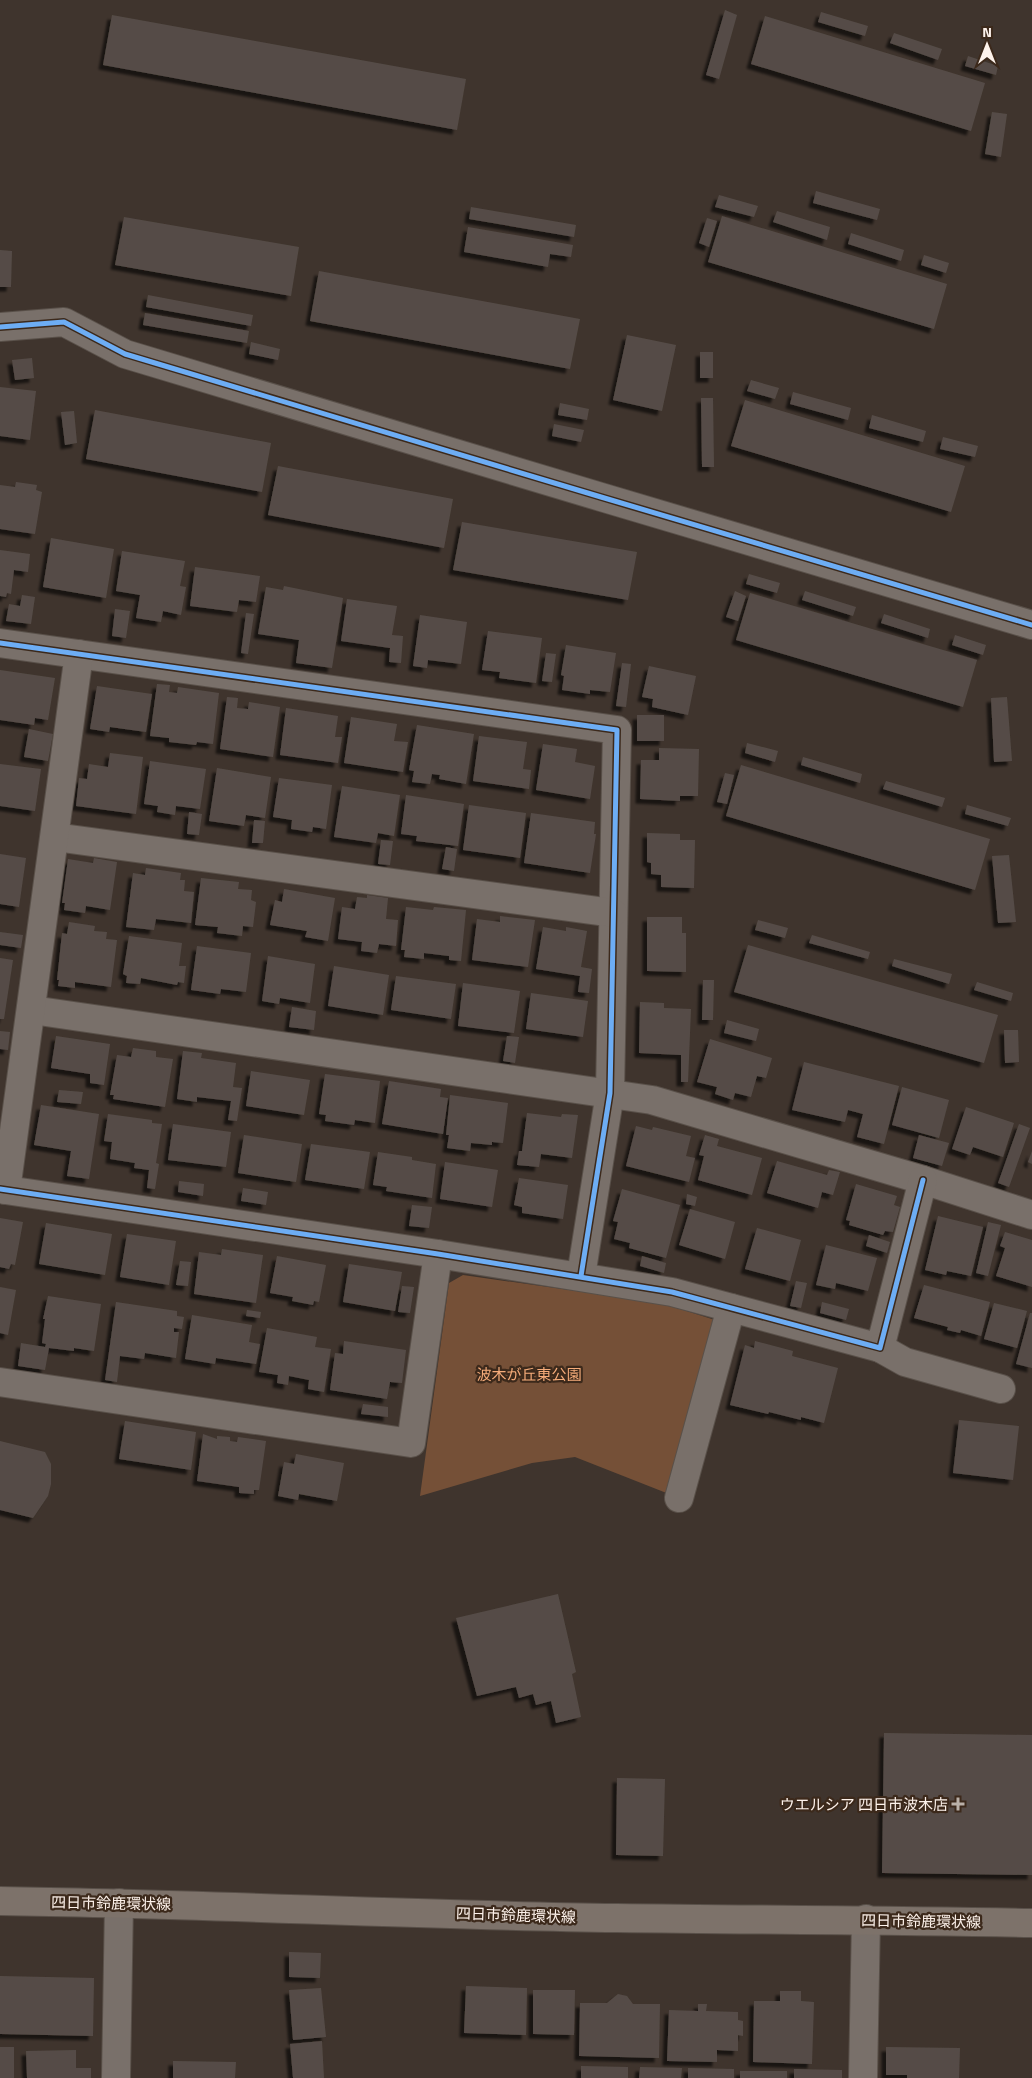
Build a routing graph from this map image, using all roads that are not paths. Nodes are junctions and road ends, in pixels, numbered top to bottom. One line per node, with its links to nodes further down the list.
1 (0, 327): 2 (street)
2 (1032, 625)
3 (0, 642): 4 (street)
4 (79, 654): 5 (street); 6 (street)
5 (55, 837): 6 (street); 7 (street)
6 (613, 913): 8 (street)
7 (32, 1010): 8 (street); 10 (street)
8 (610, 1093): 9 (street); 13 (street)
9 (923, 1180): 11 (street); 15 (street)
10 (3, 1189): 12 (street)
11 (1032, 1215)
12 (438, 1254): 13 (street); 16 (street)
13 (582, 1276): 14 (street)
14 (732, 1308): 15 (street); 18 (street)
15 (880, 1348): 17 (street)
16 (0, 1382)
17 (1001, 1389)
18 (679, 1498)
19 (0, 1901): 20 (main road, 四日市鈴鹿環状線)
20 (119, 1903): 21 (main road, 四日市鈴鹿環状線); 23 (street)
21 (866, 1919): 22 (main road, 四日市鈴鹿環状線); 24 (street)
22 (1032, 1923)
23 (116, 2078)
24 (863, 2078)

